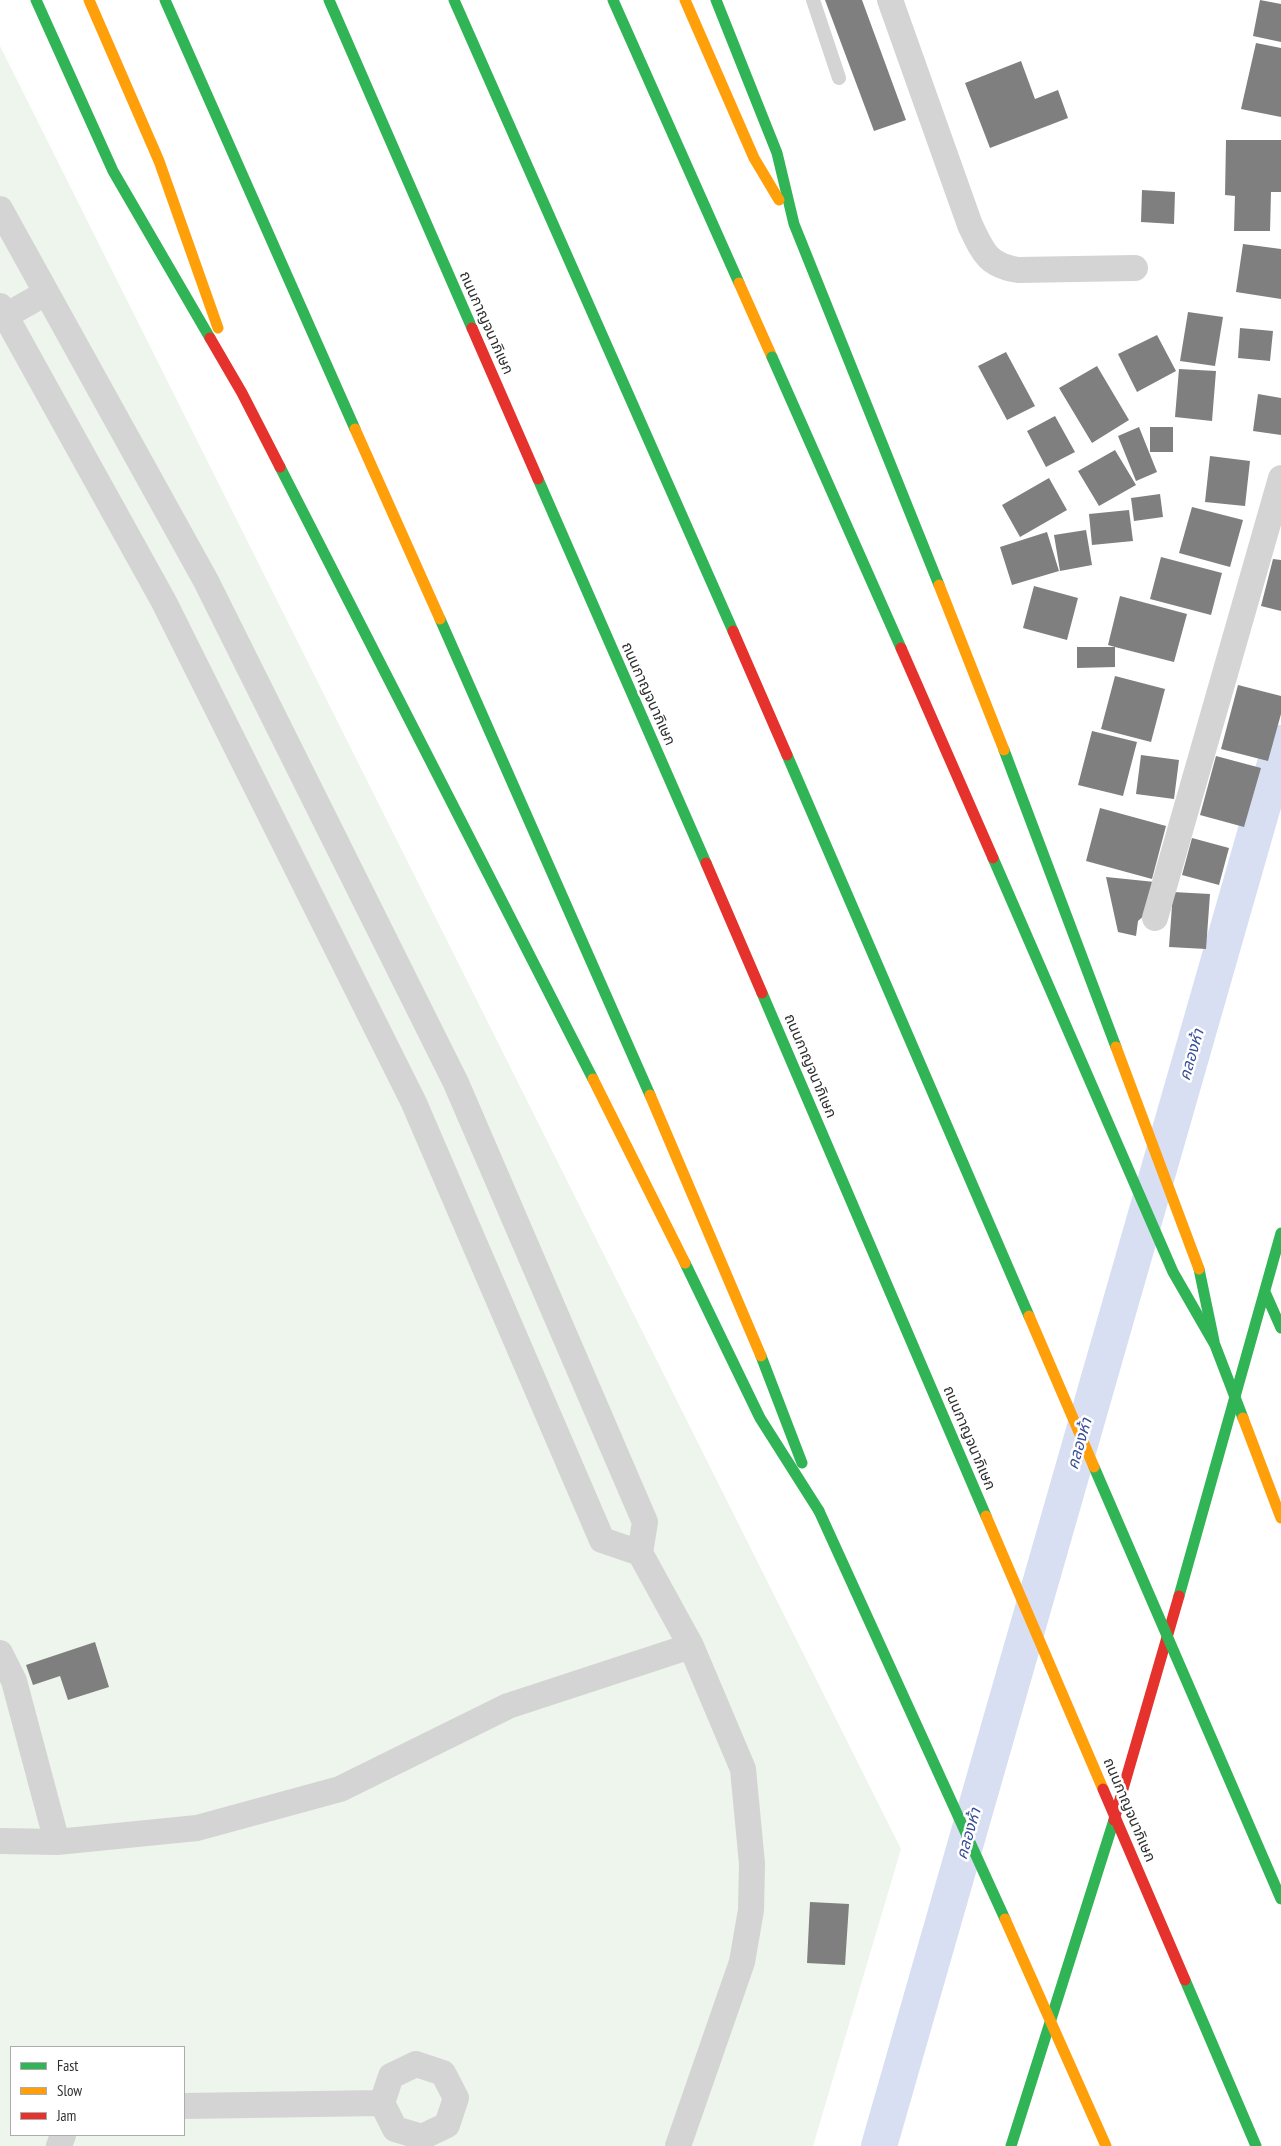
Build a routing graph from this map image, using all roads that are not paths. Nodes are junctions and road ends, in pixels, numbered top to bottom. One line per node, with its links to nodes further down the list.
1 (36, 0): 17 (main road)
2 (89, 0): 17 (main road)
3 (165, 0): 24 (main road)
4 (329, 0): 38 (main road, ถนนกาญจนาภิเษก, bridge)
5 (454, 0): 31 (main road, bridge)
6 (613, 0): 23 (main road, bridge)
7 (685, 0): 13 (main road)
8 (716, 0): 13 (main road)
9 (813, 0): 11 (lane)
10 (890, 0): 14 (street)
11 (838, 78)
12 (0, 209): 15 (street)
13 (794, 224): 23 (main road)
14 (1135, 268)
15 (46, 293): 16 (street); 26 (street)
16 (2, 311): 26 (street)
17 (242, 393): 24 (main road)
18 (1281, 478): 19 (street)
19 (1155, 918)
20 (1281, 1232): 21 (main road)
21 (1265, 1292): 22 (main road); 36 (main road)
22 (1281, 1328)
23 (1215, 1345): 25 (main road, bridge)
24 (820, 1512): 37 (main road, bridge)
25 (1281, 1518)
26 (640, 1553): 27 (street)
27 (691, 1646): 30 (street); 35 (street)
28 (0, 1653): 30 (street)
29 (0, 1841): 30 (street)
30 (57, 1842)
31 (1281, 1899)
32 (382, 2103): 33 (street); 34 (street); 34 (street)
33 (185, 2106)
34 (420, 2142)
35 (678, 2146)
36 (1011, 2146)
37 (1106, 2146)
38 (1256, 2146)

